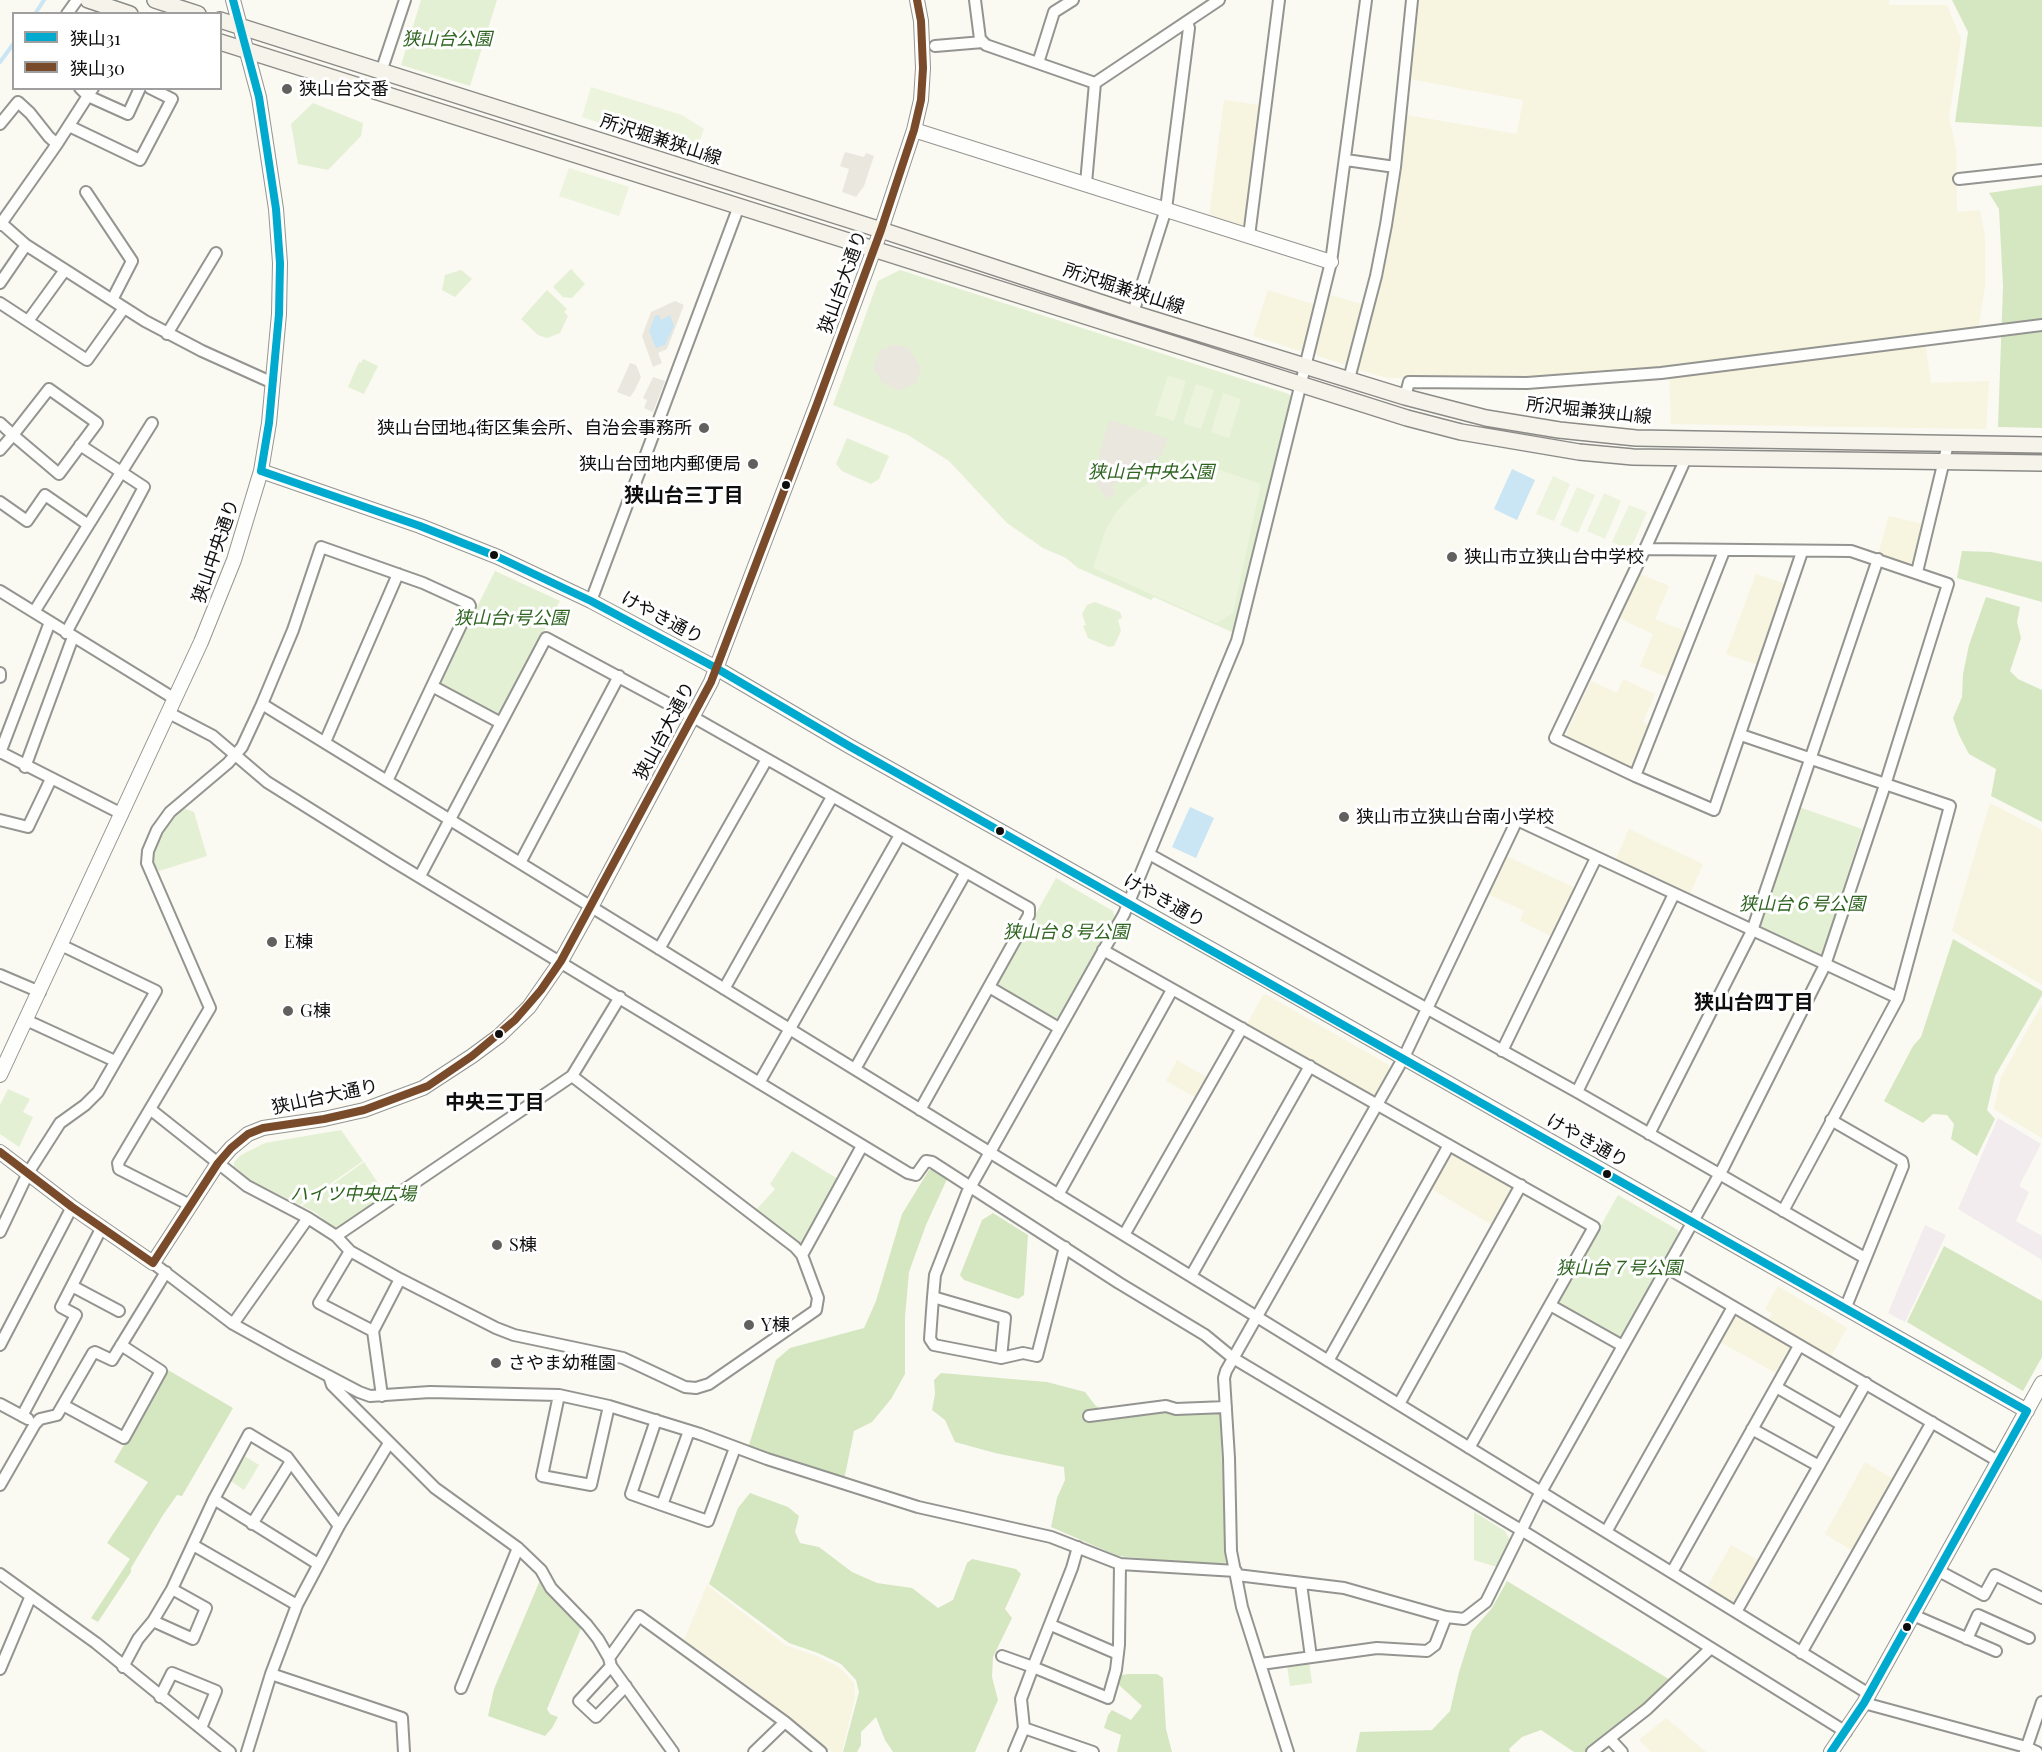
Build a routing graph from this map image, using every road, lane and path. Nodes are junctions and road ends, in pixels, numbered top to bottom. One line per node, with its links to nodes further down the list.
1 (88, 0): 12 (main road)
2 (155, 0): 13 (main road)
3 (233, 0): 16 (street, 狭山中央通り)
4 (405, 0): 22 (street)
5 (916, 0): 29 (street, 狭山台大通り)
6 (975, 0): 17 (street)
7 (1073, 0): 21 (street)
8 (1219, 0): 15 (street)
9 (1279, 0): 41 (street)
10 (1366, 0): 31 (street)
11 (1412, 0): 32 (street)
12 (124, 12)
13 (192, 12)
14 (222, 21): 16 (main road, 所沢堀兼狭山線)
15 (1187, 22): 23 (street); 38 (street)
16 (240, 27): 20 (street, 狭山中央通り); 22 (main road, 所沢堀兼狭山線)
17 (983, 42): 19 (street); 21 (street)
18 (222, 43): 20 (main road, 所沢堀兼狭山線)
19 (935, 46)
20 (247, 50): 37 (main road, 所沢堀兼狭山線); 57 (street, 狭山中央通り)
21 (1038, 63): 23 (street)
22 (381, 72): 40 (main road, 所沢堀兼狭山線)
23 (1095, 83): 35 (street)
24 (139, 90): 26 (street)
25 (154, 90): 28 (street)
26 (87, 91): 28 (street)
27 (0, 124): 30 (street)
28 (69, 126): 30 (street)
29 (914, 130): 35 (street); 40 (street, 狭山台大通り)
30 (57, 144): 39 (street)
31 (1346, 160): 32 (street); 45 (street)
32 (1395, 166): 56 (street)
33 (2042, 170): 34 (street)
34 (1959, 179)
35 (1086, 183): 38 (street)
36 (86, 192): 48 (street)
37 (740, 206): 43 (main road, 所沢堀兼狭山線); 81 (street)
38 (1166, 209): 41 (street); 51 (street)
39 (0, 224): 42 (street)
40 (881, 230): 43 (street, 狭山台大通り); 51 (main road, 所沢堀兼狭山線)
41 (1249, 236): 45 (street)
42 (26, 244): 46 (street); 47 (street)
43 (874, 248): 58 (main road, 所沢堀兼狭山線); 85 (street, 狭山台大通り)
44 (216, 253): 54 (street)
45 (1331, 262): 55 (street)
46 (65, 270): 48 (street); 52 (street)
47 (0, 283)
48 (112, 300): 50 (street)
49 (0, 303): 52 (street)
50 (124, 308): 52 (street); 54 (street)
51 (1133, 313): 55 (main road, 所沢堀兼狭山線)
52 (28, 321)
53 (2042, 325): 59 (street)
54 (167, 334): 57 (street)
55 (1305, 366): 56 (main road, 所沢堀兼狭山線); 58 (street)
56 (1349, 380): 59 (main road, 所沢堀兼狭山線)
57 (273, 383): 70 (street, 狭山中央通り)
58 (1300, 384): 67 (main road, 所沢堀兼狭山線); 109 (street)
59 (1405, 397): 63 (main road, 所沢堀兼狭山線)
60 (0, 423): 62 (street)
61 (152, 423): 71 (street)
62 (13, 435): 65 (street); 65 (street); 66 (street)
63 (1948, 444): 64 (main road, 所沢堀兼狭山線); 68 (street)
64 (2042, 445)
65 (80, 446): 71 (street)
66 (0, 450)
67 (1686, 458): 68 (main road, 所沢堀兼狭山線); 74 (street)
68 (1944, 461): 69 (main road, 所沢堀兼狭山線); 78 (street)
69 (2042, 463)
70 (261, 471): 81 (street, けやき通り); 88 (street, 狭山中央通り)
71 (120, 472): 73 (street); 84 (street)
72 (0, 502): 73 (street)
73 (87, 524): 82 (street)
74 (1645, 549): 75 (street); 100 (street)
75 (1724, 551): 76 (street); 100 (street)
76 (1802, 552): 77 (street); 93 (street)
77 (1878, 559): 78 (street); 98 (street)
78 (1917, 572): 103 (street)
79 (398, 574): 87 (street); 89 (street); 94 (street)
80 (0, 591): 82 (street)
81 (591, 601): 85 (street, けやき通り)
82 (34, 612): 83 (street)
83 (50, 622): 84 (street); 95 (street)
84 (70, 635): 88 (street); 99 (street)
85 (716, 668): 91 (street, 狭山台大通り); 115 (street, けやき通り)
86 (619, 676): 91 (street); 92 (street); 111 (street)
87 (432, 686): 92 (street); 102 (street)
88 (175, 699): 90 (street, 狭山中央通り)
89 (262, 704): 94 (street); 96 (street)
90 (169, 713): 96 (street); 105 (street, 狭山中央通り)
91 (693, 717): 97 (street); 116 (street, 狭山台大通り)
92 (501, 723): 106 (street)
93 (1741, 735): 98 (street); 100 (street)
94 (325, 742): 102 (street)
95 (0, 753): 99 (street)
96 (236, 755): 113 (street); 145 (street)
97 (767, 759): 104 (street); 119 (street)
98 (1809, 759): 103 (street); 117 (street)
99 (26, 767): 101 (street)
100 (1635, 776)
101 (51, 779): 105 (street); 107 (street)
102 (387, 781): 106 (street)
103 (1885, 785): 122 (street); 129 (street)
104 (832, 797): 108 (street); 125 (street)
105 (122, 814): 118 (street, 狭山中央通り)
106 (450, 819): 111 (street); 113 (street)
107 (0, 820)
108 (900, 835): 112 (street); 134 (street)
109 (1149, 854): 115 (street); 130 (street)
110 (1596, 858): 114 (street); 130 (street); 135 (street)
111 (520, 863): 116 (street)
112 (966, 872): 124 (street); 139 (street)
113 (420, 876): 121 (street)
114 (1674, 894): 117 (street); 143 (street)
115 (1129, 902): 120 (street); 136 (street, けやき通り)
116 (591, 907): 119 (street); 121 (street, 狭山台大通り)
117 (1752, 931): 122 (street); 148 (street)
118 (61, 945): 127 (street, 狭山中央通り); 137 (street)
119 (659, 949): 125 (street)
120 (1103, 950): 126 (street); 132 (street)
121 (561, 961): 128 (street); 153 (street, 狭山台大通り)
122 (1825, 965): 129 (street); 155 (street)
123 (0, 975): 127 (street)
124 (989, 987): 132 (street); 146 (street)
125 (724, 989): 134 (street)
126 (1172, 990): 133 (street); 158 (street)
127 (40, 992): 131 (street, 狭山中央通り)
128 (620, 997): 141 (street); 142 (street)
129 (1898, 998): 147 (street)
130 (1427, 1008): 135 (street); 136 (street)
131 (26, 1020): 137 (street); 140 (street, 狭山中央通り)
132 (1059, 1028): 152 (street)
133 (1242, 1028): 138 (street); 166 (street)
134 (790, 1029): 139 (street); 142 (street)
135 (1502, 1051): 143 (street)
136 (1404, 1057): 144 (street); 163 (street, けやき通り)
137 (115, 1061): 154 (street)
138 (1310, 1066): 144 (street); 175 (street)
139 (855, 1069): 146 (street)
140 (0, 1075)
141 (572, 1076): 167 (street); 170 (street)
142 (759, 1083): 149 (street)
143 (1576, 1092): 148 (street)
144 (1378, 1104): 150 (street); 183 (street)
145 (150, 1109): 153 (street); 159 (street)
146 (920, 1110): 152 (street)
147 (1831, 1120): 161 (street); 171 (street)
148 (1649, 1134): 155 (street)
149 (862, 1146): 157 (street); 170 (street)
150 (1449, 1146): 156 (street); 192 (street)
151 (0, 1152): 154 (street)
152 (989, 1152): 157 (street); 158 (street)
153 (218, 1163): 159 (street, 狭山台大通り); 162 (street)
154 (28, 1173): 160 (street); 165 (street)
155 (1720, 1174): 161 (street); 163 (street)
156 (1521, 1185): 179 (street); 200 (street)
157 (970, 1187): 168 (street); 178 (street)
158 (1058, 1195): 166 (street)
159 (190, 1205): 172 (street, 狭山台大通り)
160 (72, 1207): 164 (street); 186 (street)
161 (1783, 1211): 171 (street)
162 (308, 1218): 167 (street); 184 (street)
163 (1692, 1222): 173 (street); 181 (street, けやき通り)
164 (102, 1227): 172 (street); 177 (street)
165 (0, 1232)
166 (1125, 1235): 175 (street)
167 (336, 1236): 169 (street)
168 (1065, 1246): 190 (street); 191 (street)
169 (350, 1251): 176 (street); 185 (street)
170 (802, 1255): 176 (street)
171 (1865, 1258): 181 (street)
172 (153, 1263): 174 (street)
173 (1667, 1268): 180 (street); 188 (street)
174 (166, 1272): 184 (street); 187 (street)
175 (1191, 1276): 183 (street)
176 (400, 1279): 185 (street)
177 (72, 1286): 182 (street); 205 (street)
178 (933, 1297): 190 (street); 190 (street)
179 (1550, 1305): 188 (street); 215 (street)
180 (1733, 1307): 189 (street); 226 (street)
181 (1845, 1309): 204 (street, けやき通り)
182 (119, 1311)
183 (1257, 1317): 191 (street); 192 (street)
184 (233, 1323): 193 (street)
185 (373, 1331): 198 (street)
186 (0, 1345)
187 (121, 1345): 201 (street); 201 (street)
188 (1623, 1346): 220 (street)
189 (1799, 1346): 194 (street); 196 (street)
190 (1000, 1358)
191 (1233, 1358): 203 (street); 225 (street)
192 (1328, 1360): 200 (street)
193 (328, 1376): 198 (street); 213 (street)
194 (1866, 1383): 208 (street); 210 (street)
195 (2042, 1383): 204 (street)
196 (1776, 1387): 210 (street); 211 (street)
197 (559, 1395): 198 (street); 202 (street); 202 (street)
198 (382, 1396)
199 (0, 1404): 205 (street)
200 (1399, 1404): 215 (street)
201 (63, 1405): 209 (street)
202 (609, 1406): 207 (street)
203 (1226, 1407): 206 (street); 234 (street)
204 (2027, 1411): 216 (street)
205 (22, 1416): 209 (street)
206 (1089, 1416)
207 (656, 1420): 212 (street); 222 (street)
208 (1932, 1422): 216 (street); 250 (street)
209 (35, 1424): 219 (street)
210 (1842, 1425): 218 (street)
211 (1752, 1429): 218 (street); 233 (street)
212 (689, 1431): 214 (street); 222 (street)
213 (389, 1443): 224 (street); 229 (street)
214 (735, 1448): 222 (street); 228 (street)
215 (1469, 1448): 220 (street)
216 (1998, 1461): 232 (street)
217 (290, 1463): 221 (street); 223 (street); 224 (street)
218 (1819, 1466): 241 (street)
219 (0, 1485)
220 (1541, 1491): 225 (street); 226 (street)
221 (214, 1499): 223 (street); 227 (street)
222 (662, 1506)
223 (252, 1524): 230 (street)
224 (339, 1526): 230 (street)
225 (1521, 1530): 243 (street); 248 (street)
226 (1606, 1532): 233 (street)
227 (193, 1545): 237 (street); 240 (street)
228 (1078, 1547): 231 (street); 245 (street)
229 (518, 1548): 254 (street); 261 (street)
230 (318, 1564): 240 (street)
231 (1120, 1564): 234 (street); 251 (street)
232 (1937, 1570): 239 (street); 242 (street)
233 (1672, 1572): 241 (street)
234 (1236, 1573): 236 (street); 255 (street)
235 (0, 1574): 238 (street)
236 (1301, 1584): 243 (street); 253 (street)
237 (172, 1589): 244 (street); 244 (street)
238 (30, 1598): 256 (street); 258 (street)
239 (2042, 1598)
240 (297, 1605): 259 (street)
241 (1736, 1612): 250 (street)
242 (1913, 1615): 247 (street); 263 (street)
243 (1446, 1617): 253 (street)
244 (153, 1621): 256 (street)
245 (1051, 1625): 251 (street); 257 (street)
246 (2029, 1638): 247 (street)
247 (1967, 1639): 249 (street)
248 (1710, 1648): 268 (street); 269 (street)
249 (1996, 1651)
250 (1801, 1653): 263 (street)
251 (1118, 1654): 257 (street)
252 (1002, 1656): 257 (street)
253 (1311, 1658): 255 (street)
254 (610, 1662): 260 (street); 260 (street); 265 (street)
255 (1261, 1664): 279 (street)
256 (123, 1667): 262 (street)
257 (1033, 1667): 267 (street)
258 (0, 1669)
259 (271, 1674): 272 (street); 273 (street)
260 (626, 1686): 274 (street)
261 (461, 1688)
262 (160, 1697): 266 (street); 266 (street)
263 (1867, 1698): 268 (street); 270 (street)
264 (2042, 1702): 270 (street)
265 (785, 1722): 275 (street); 276 (street)
266 (201, 1728): 271 (street)
267 (1024, 1728): 277 (street); 278 (street)
268 (1846, 1732): 282 (street)
269 (1610, 1739): 280 (street); 281 (street)
270 (2026, 1750): 283 (street)
271 (230, 1752)
272 (247, 1752)
273 (404, 1752)
274 (673, 1752)
275 (754, 1752)
276 (822, 1752)
277 (1014, 1752)
278 (1093, 1752)
279 (1288, 1752)
280 (1592, 1752)
281 (1622, 1752)
282 (1831, 1752)
283 (2037, 1752)

